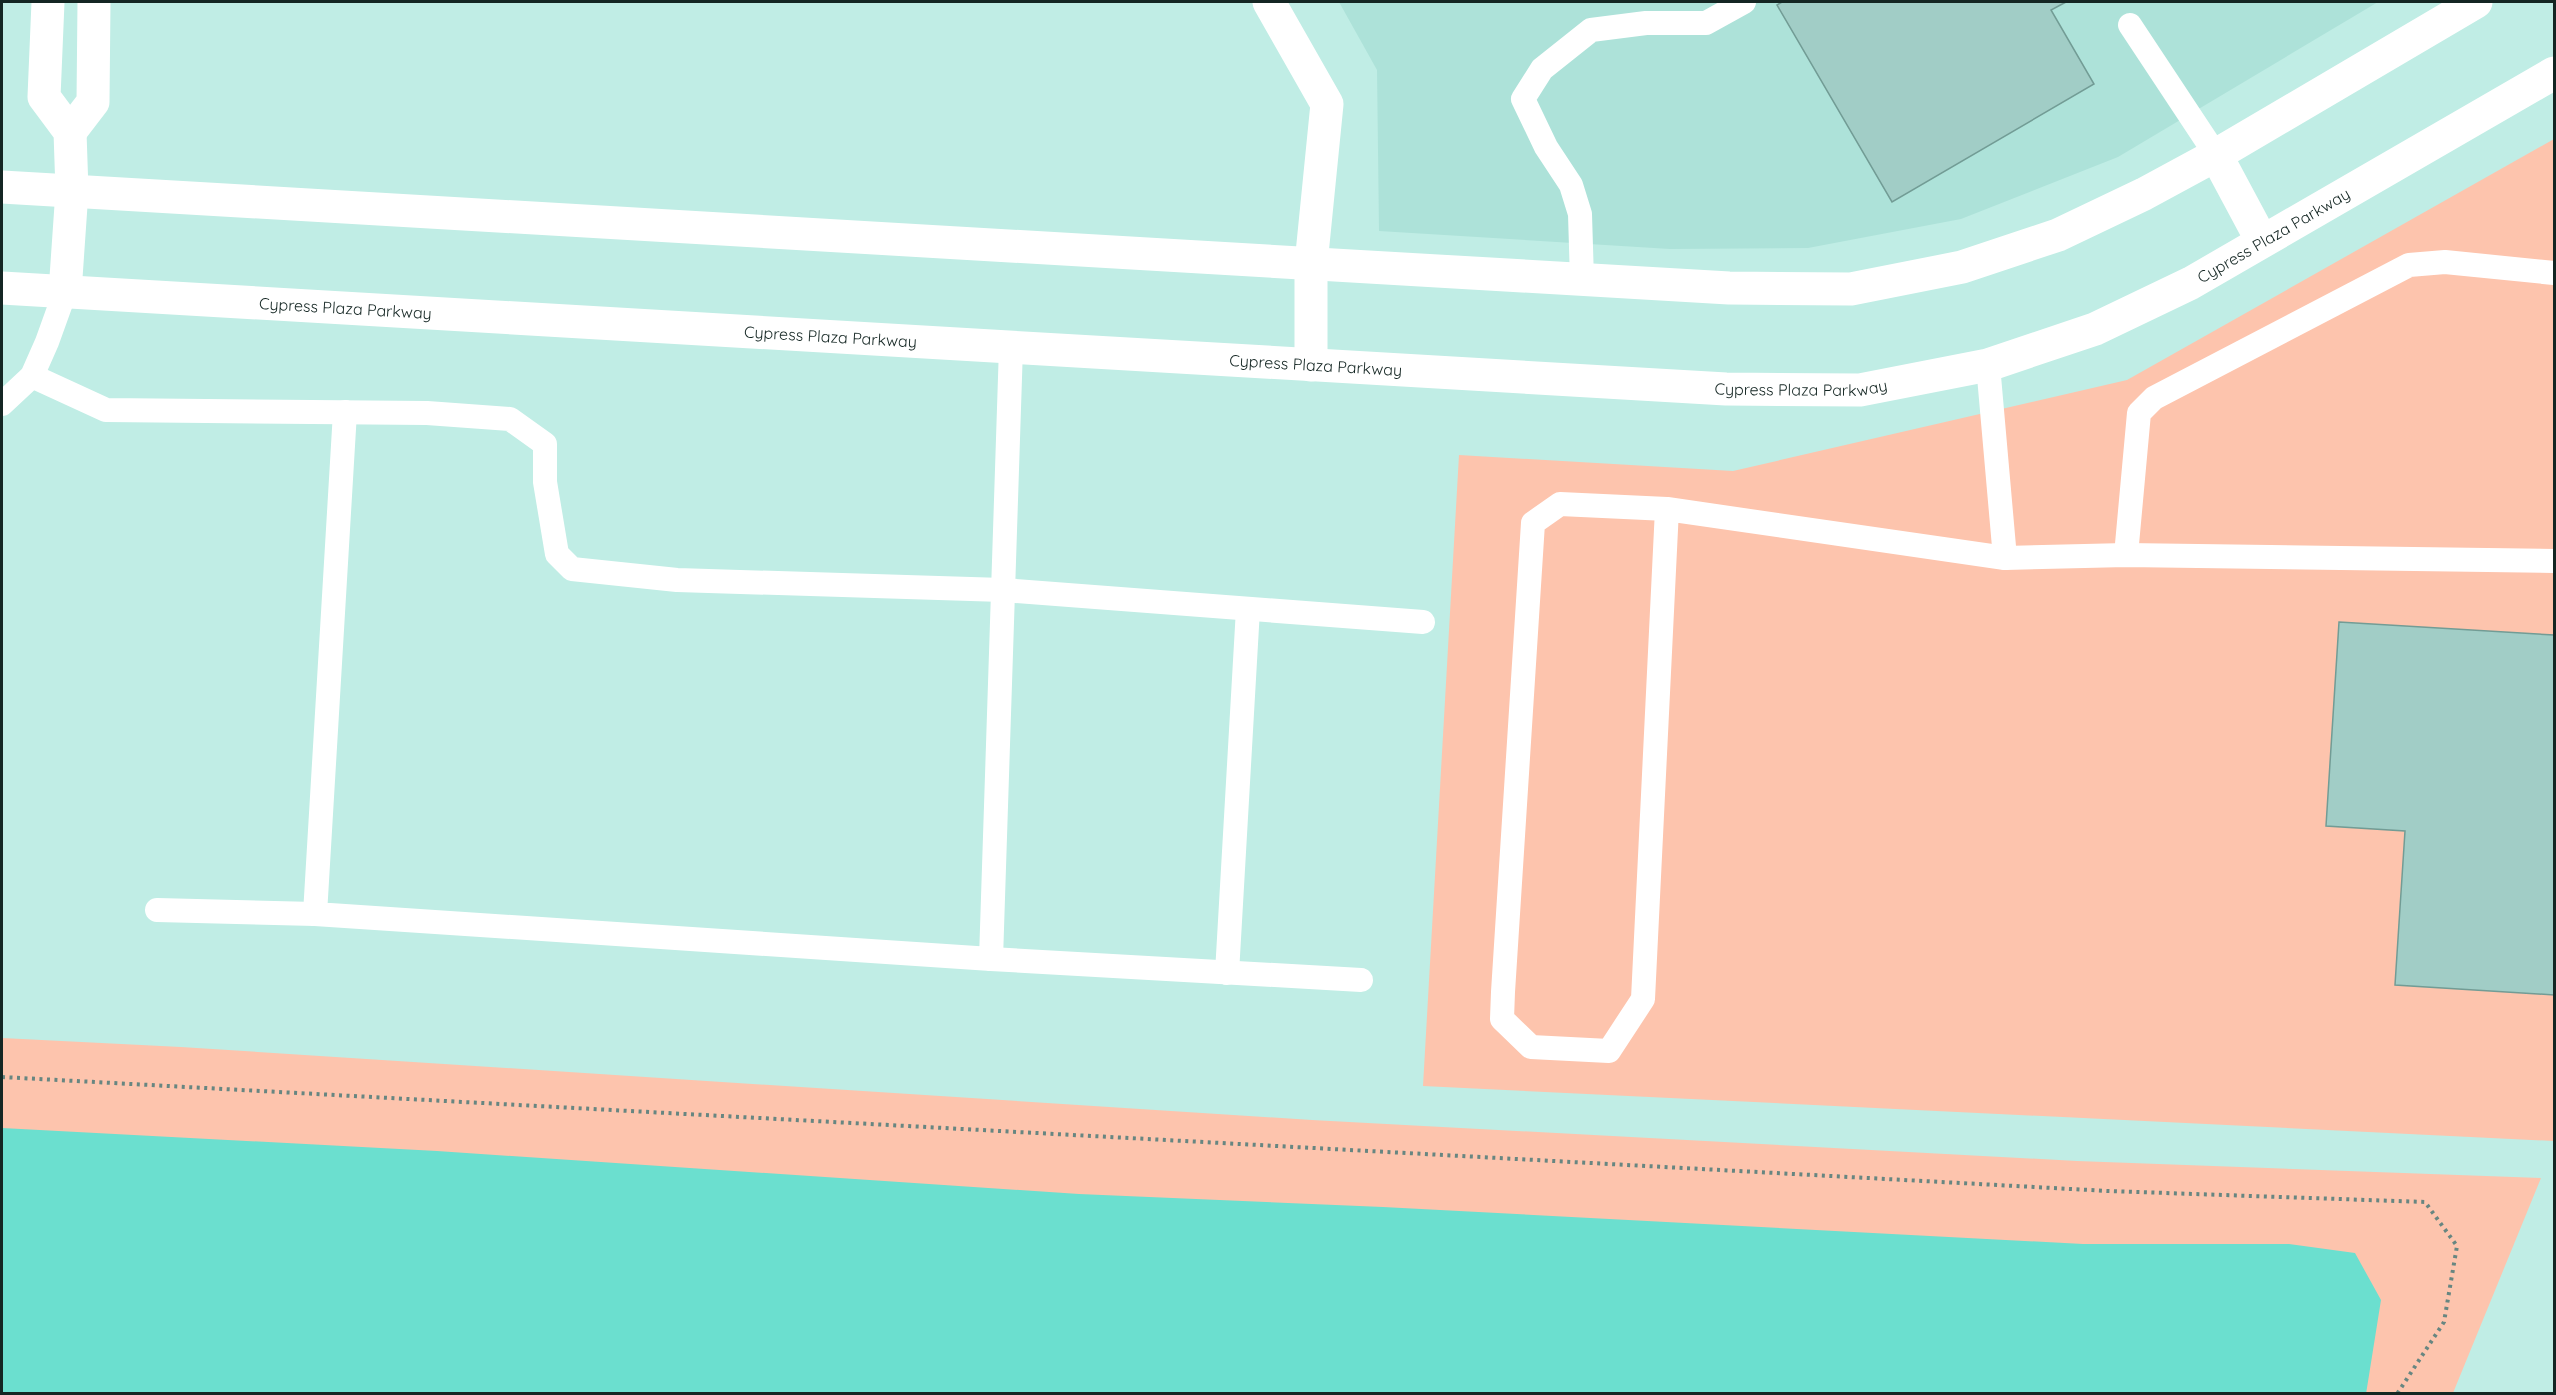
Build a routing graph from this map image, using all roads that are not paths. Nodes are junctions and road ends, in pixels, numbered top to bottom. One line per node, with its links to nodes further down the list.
1 (48, 2): 8 (street)
2 (94, 2): 8 (street)
3 (1269, 2): 13 (street)
4 (1744, 2): 15 (lane)
5 (2476, 2): 9 (street)
6 (2130, 25): 9 (lane)
7 (2554, 73): 12 (street, Cypress Plaza Parkway)
8 (70, 132): 11 (street)
9 (2216, 155): 12 (street); 15 (street)
10 (2, 187): 11 (street)
11 (72, 191): 13 (street); 17 (street)
12 (2262, 241): 19 (street, Cypress Plaza Parkway)
13 (1311, 264): 15 (street); 20 (street)
14 (2554, 273): 25 (lane)
15 (1582, 280)
16 (2, 288): 17 (street, Cypress Plaza Parkway)
17 (64, 292): 18 (street, Cypress Plaza Parkway); 21 (lane)
18 (1011, 347): 20 (street, Cypress Plaza Parkway); 28 (lane)
19 (1988, 364): 20 (street, Cypress Plaza Parkway); 26 (lane)
20 (1311, 365)
21 (32, 376): 22 (lane); 23 (lane)
22 (2, 404)
23 (345, 412): 28 (lane); 32 (lane)
24 (1667, 509): 24 (lane); 26 (lane)
25 (2126, 555): 26 (lane); 27 (lane)
26 (2005, 558)
27 (2554, 561)
28 (1003, 590): 29 (lane); 33 (lane)
29 (1248, 609): 30 (lane); 34 (lane)
30 (1423, 622)
31 (157, 910): 32 (lane)
32 (315, 914): 33 (lane)
33 (991, 959): 34 (lane)
34 (1227, 973): 35 (lane)
35 (1360, 980)

